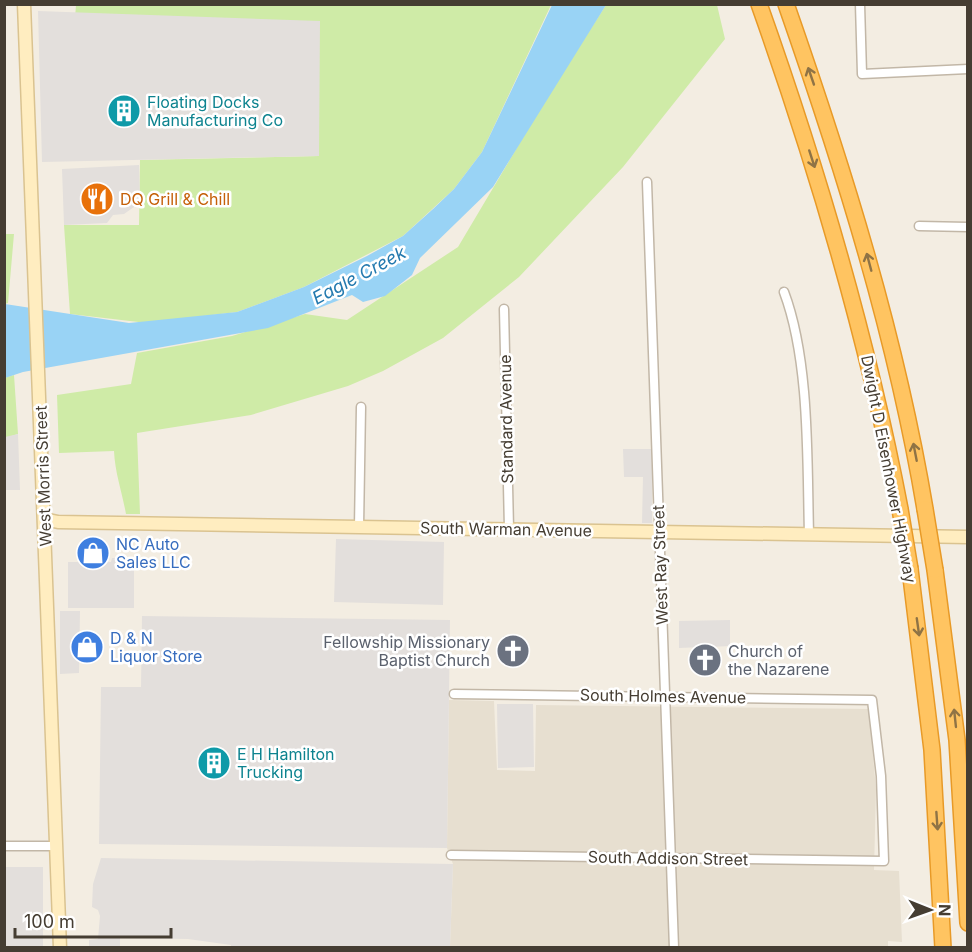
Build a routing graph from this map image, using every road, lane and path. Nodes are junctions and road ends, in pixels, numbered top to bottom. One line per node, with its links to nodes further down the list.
1 (24, 4): 12 (main road, West Morris Street)
2 (759, 4): 28 (highway, Dwight D Eisenhower Highway, one-way to 28, bridge)
3 (786, 4): 25 (highway, Dwight D Eisenhower Highway, one-way to 3, bridge)
4 (860, 4): 5 (street)
5 (968, 69)
6 (647, 182): 15 (street, West Ray Street)
7 (919, 226): 8 (street)
8 (968, 227)
9 (784, 292): 16 (street)
10 (504, 309): 14 (street, Standard Avenue)
11 (361, 406): 13 (street)
12 (44, 519): 13 (main road, South Warman Avenue); 21 (main road, West Morris Street)
13 (359, 527): 14 (main road, South Warman Avenue)
14 (509, 529): 15 (main road, South Warman Avenue)
15 (658, 532): 16 (main road, South Warman Avenue); 19 (street, West Ray Street)
16 (809, 534): 17 (main road, South Warman Avenue)
17 (968, 537)
18 (454, 694): 19 (street, South Holmes Avenue)
19 (665, 696): 23 (street, West Ray Street); 24 (street, South Holmes Avenue)
20 (4, 846): 21 (street)
21 (56, 846): 26 (main road, West Morris Street)
22 (451, 855): 23 (street, South Addison Street)
23 (671, 858): 24 (street, South Addison Street); 27 (street, West Ray Street)
24 (884, 861)
25 (968, 923)
26 (60, 948)
27 (674, 948)
28 (943, 948)

